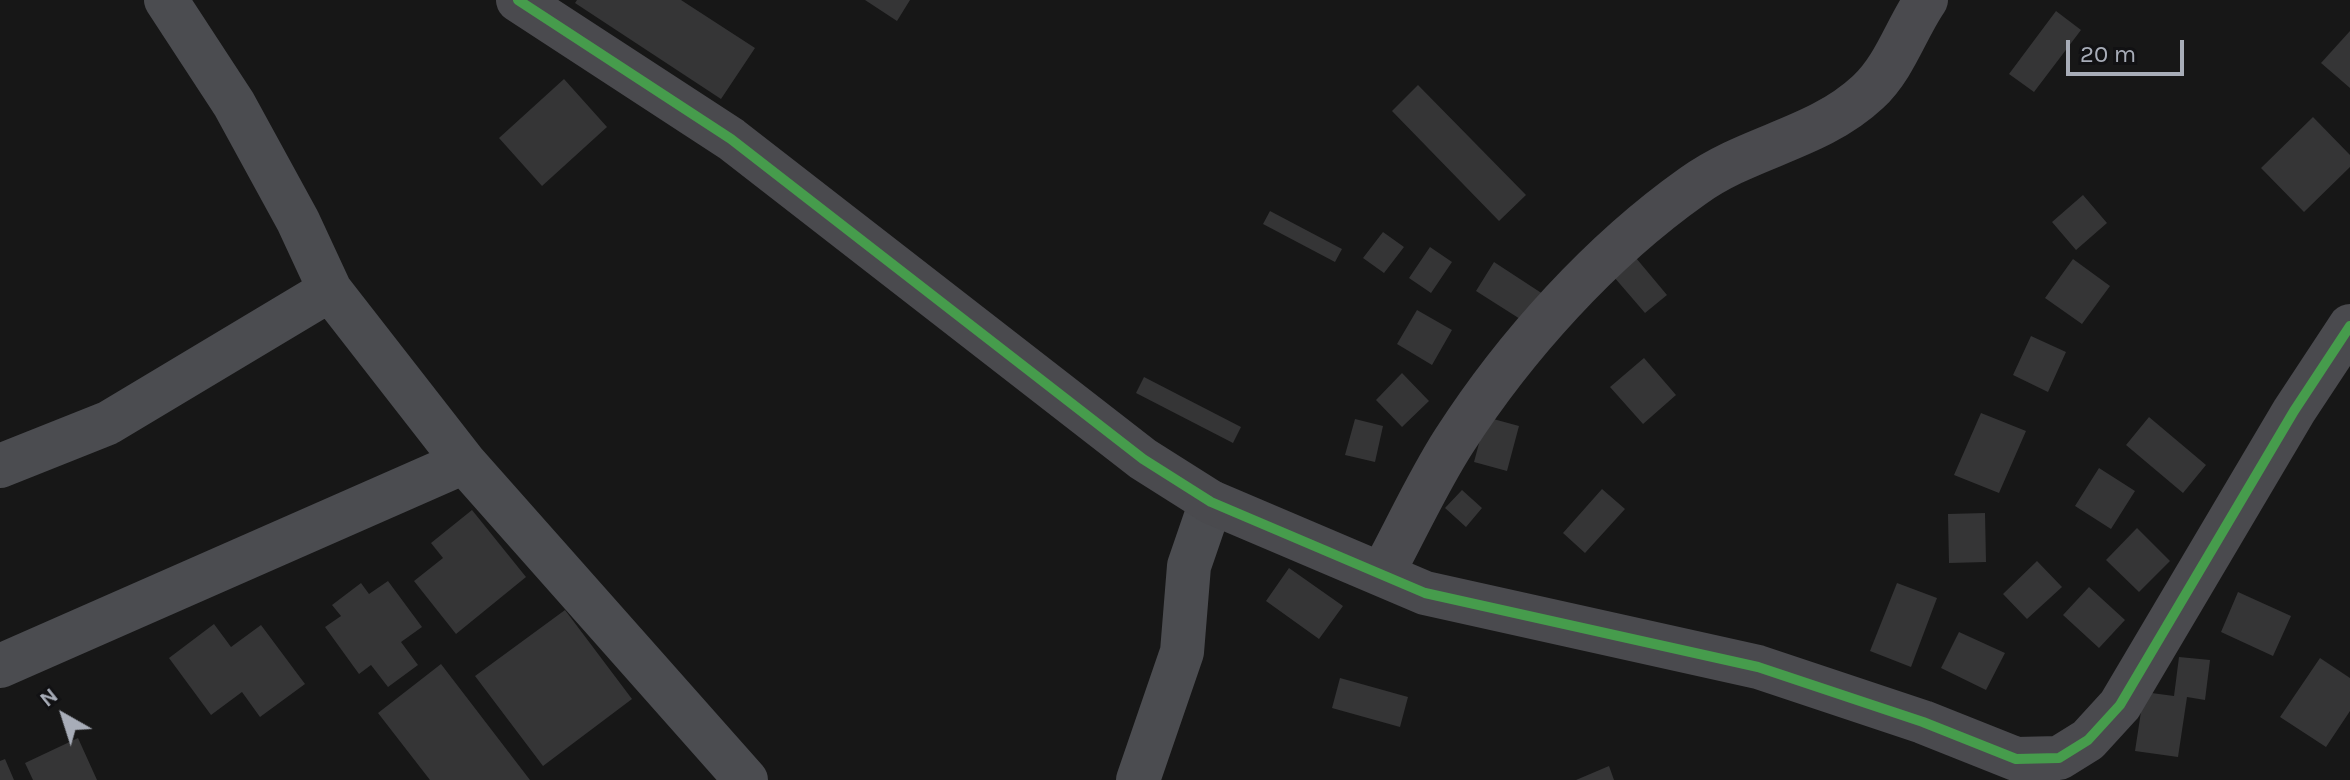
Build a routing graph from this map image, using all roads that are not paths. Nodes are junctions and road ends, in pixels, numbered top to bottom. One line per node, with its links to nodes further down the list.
1 (166, 0): 4 (street)
2 (518, 0): 8 (street)
3 (1926, 0): 9 (street)
4 (330, 290): 6 (street); 7 (street)
5 (2350, 326): 9 (street)
6 (464, 462): 10 (street); 11 (street)
7 (0, 466)
8 (1211, 502): 9 (street); 12 (street)
9 (1382, 574)
10 (0, 666)
11 (733, 776)
12 (1138, 780)

